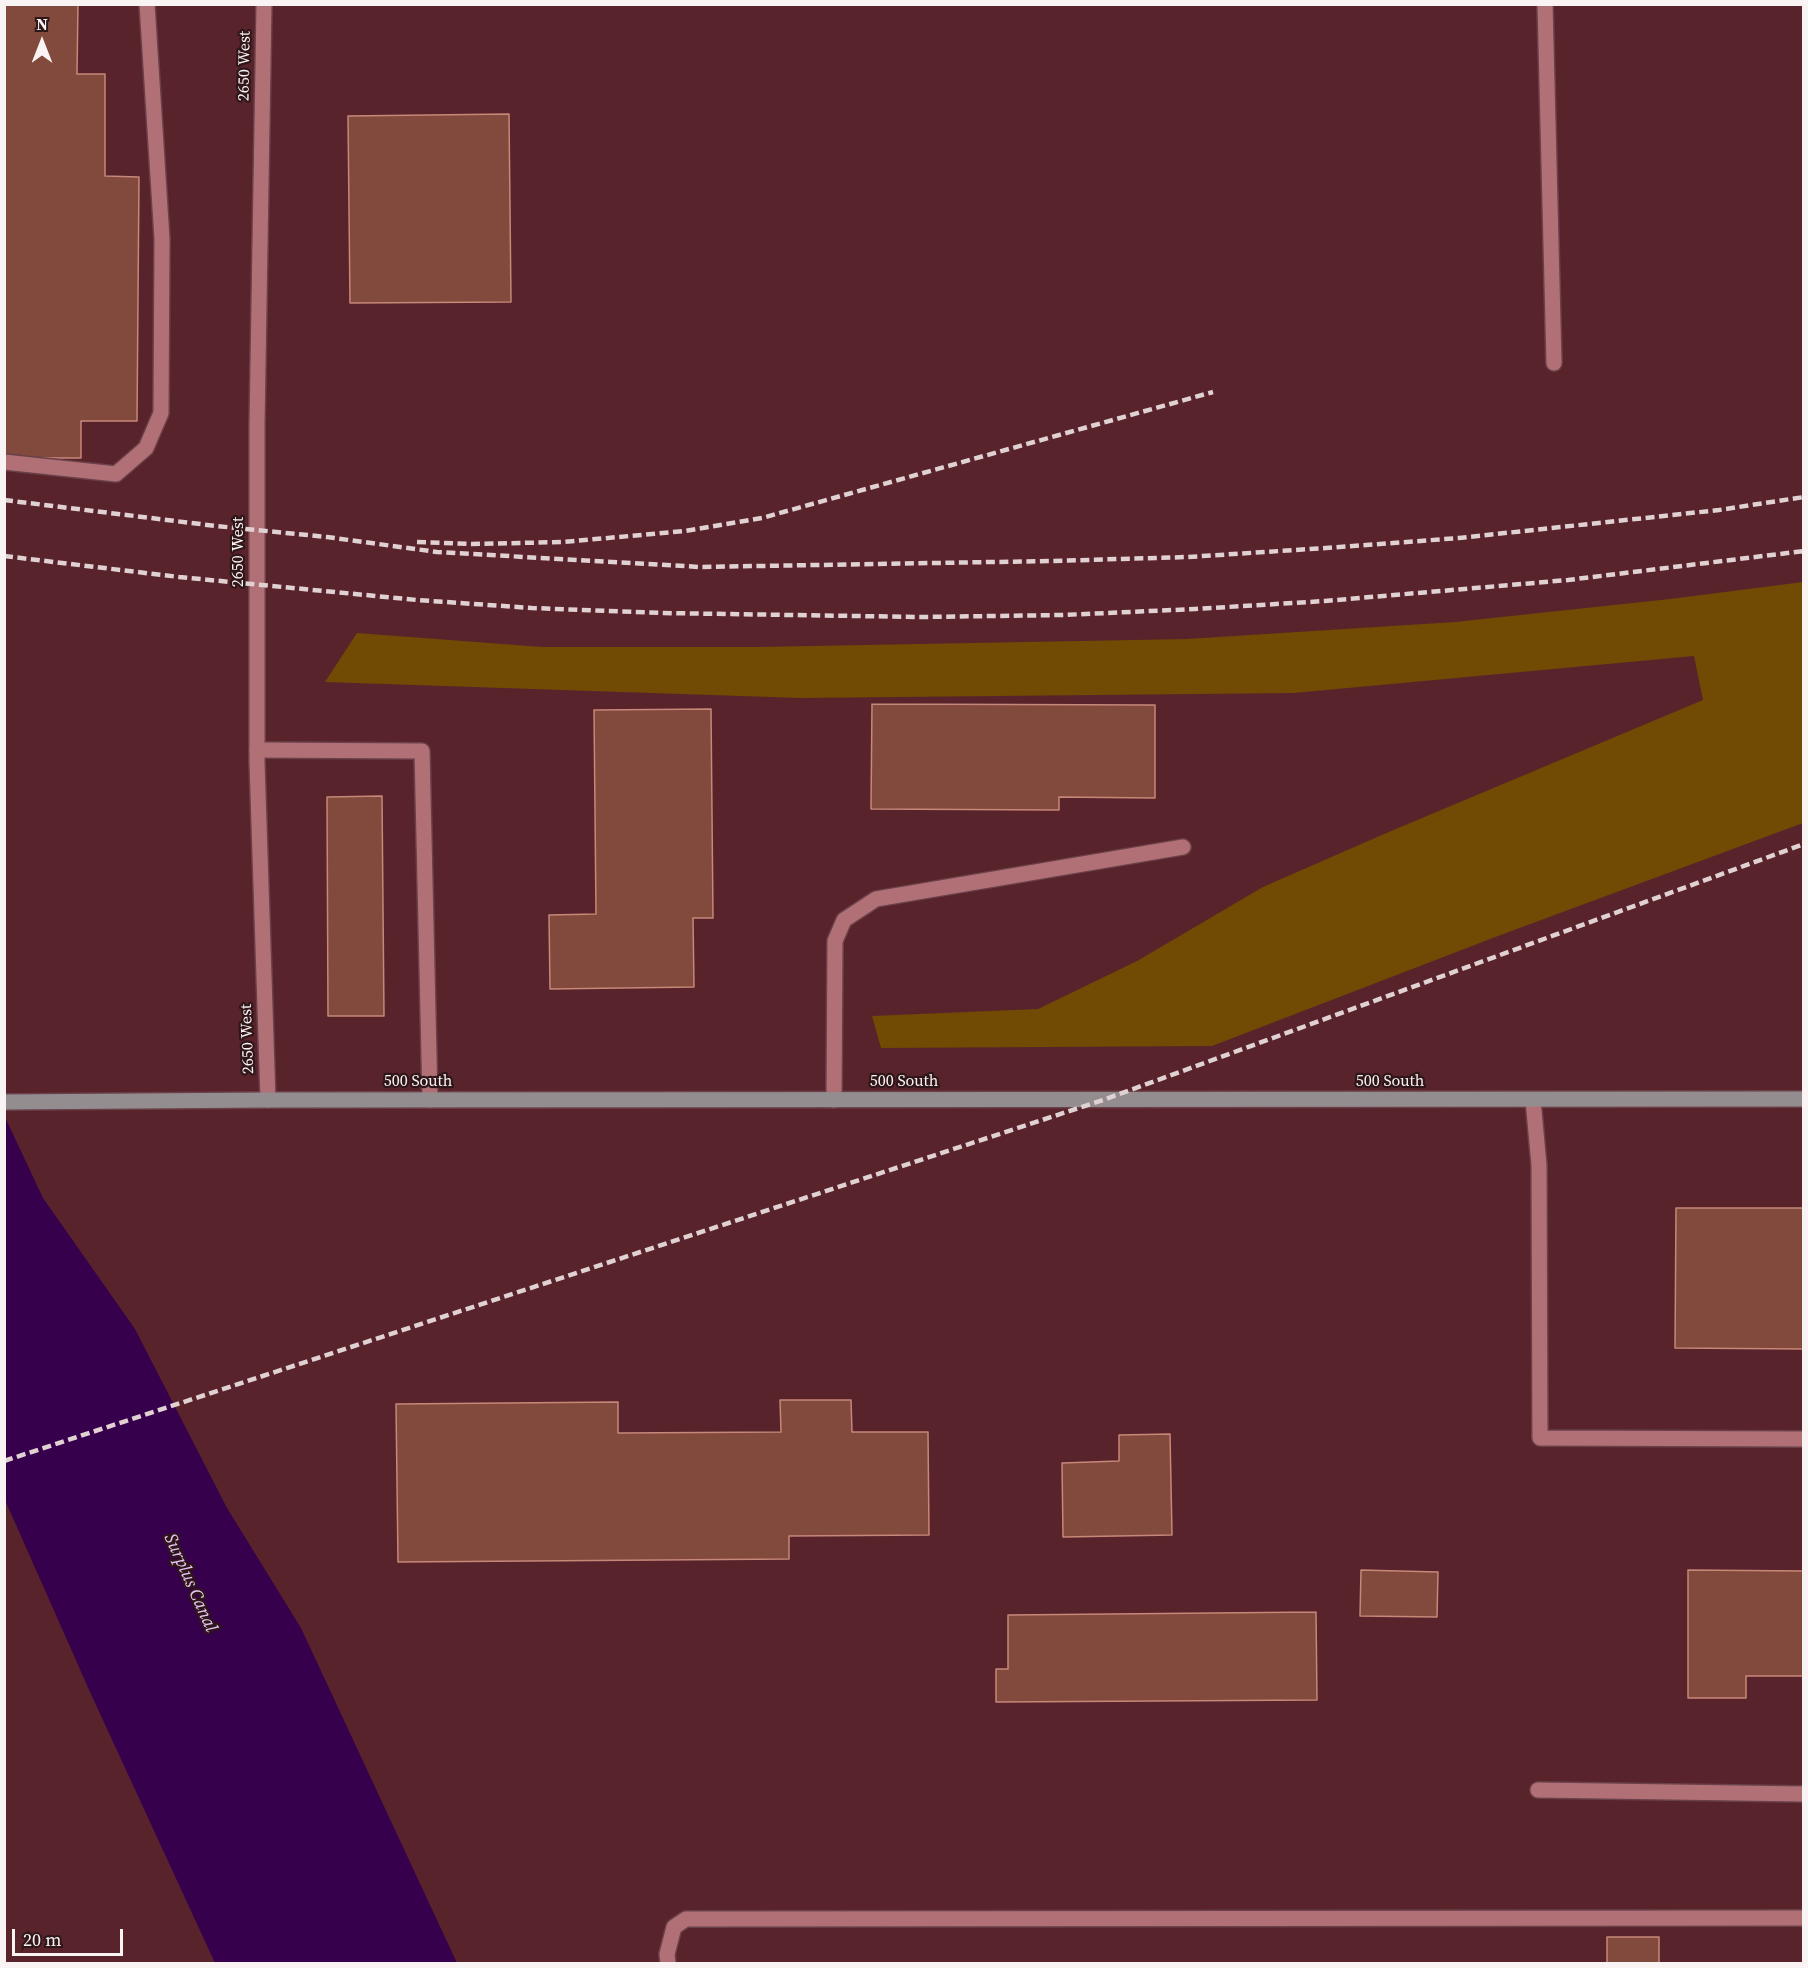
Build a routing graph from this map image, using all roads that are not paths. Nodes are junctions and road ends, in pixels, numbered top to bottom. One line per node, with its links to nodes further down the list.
1 (147, 4): 5 (street)
2 (264, 4): 6 (street, 2650 West)
3 (1545, 4): 4 (street)
4 (1554, 363)
5 (4, 462)
6 (257, 750): 9 (street, 2650 West); 10 (street)
7 (1183, 847): 11 (street)
8 (1803, 1099): 12 (street, 500 South)
9 (268, 1100): 10 (street, 500 South); 13 (street, 500 South)
10 (430, 1100): 11 (street, 500 South)
11 (834, 1100): 12 (street, 500 South)
12 (1533, 1100): 14 (street)
13 (4, 1102)
14 (1803, 1439)
15 (1538, 1790): 16 (street)
16 (1803, 1794)
17 (1803, 1918): 18 (street)
18 (668, 1964)

